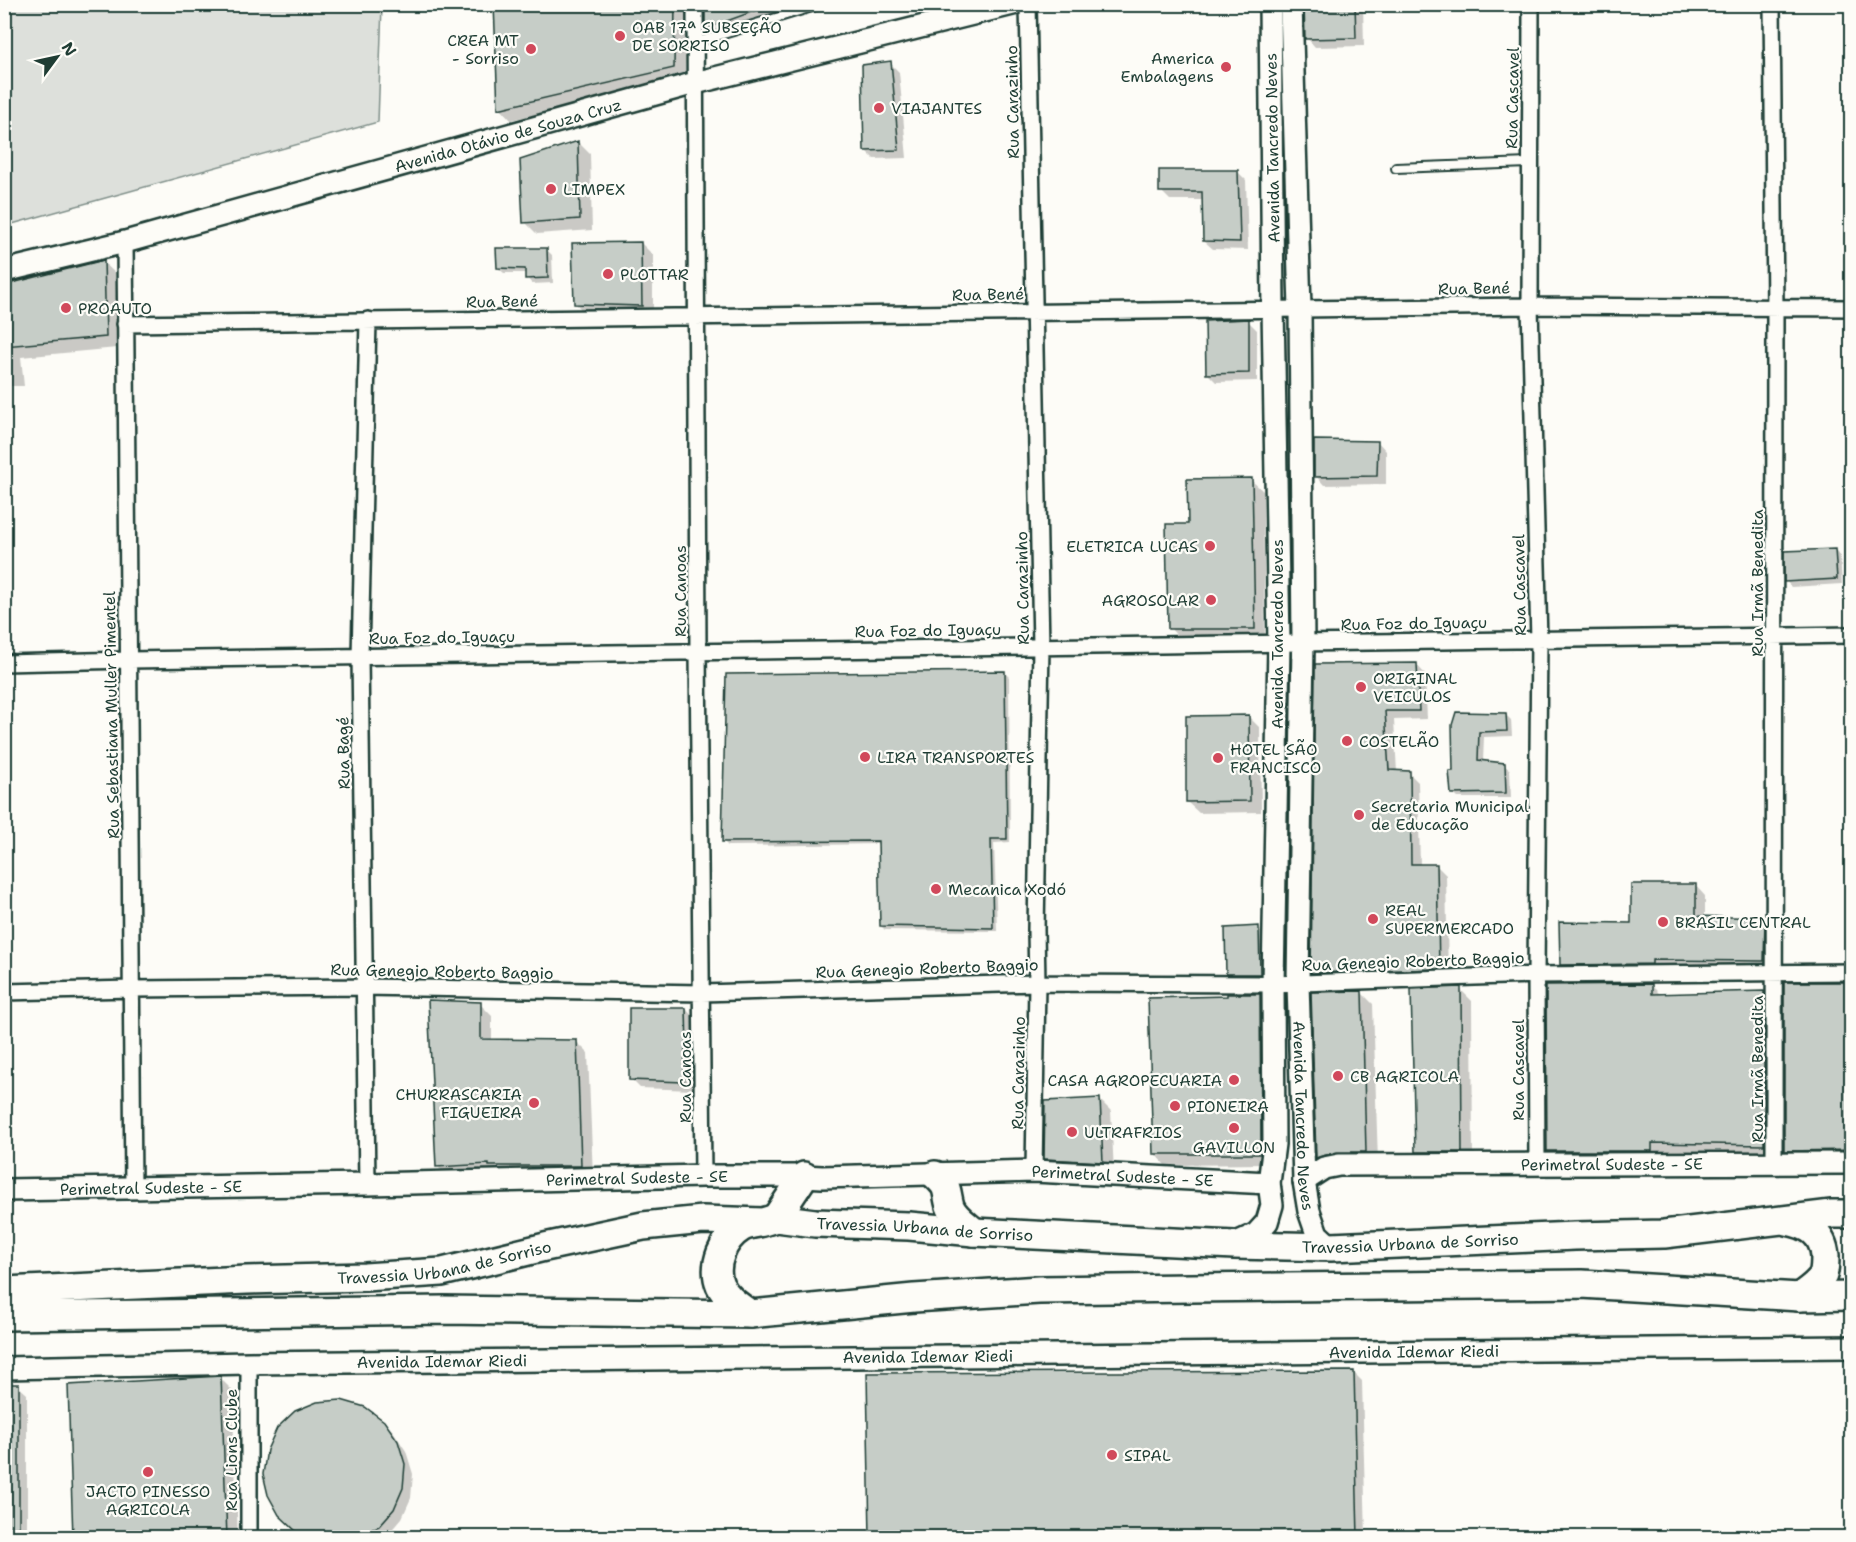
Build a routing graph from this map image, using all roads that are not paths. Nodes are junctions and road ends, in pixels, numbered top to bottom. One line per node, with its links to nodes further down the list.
1 (696, 4): 9 (street, Rua Canoas)
2 (822, 4): 9 (lane)
3 (1013, 4): 10 (street, Avenida Otávio de Souza Cruz)
4 (1028, 4): 20 (street, Rua Carazinho)
5 (1270, 4): 16 (street, Avenida Tancredo Neves)
6 (1291, 4): 19 (street, Avenida Tancredo Neves)
7 (1531, 4): 11 (street, Rua Cascavel)
8 (1772, 4): 17 (street, Rua Irmã Benedita)
9 (696, 42): 10 (street, Rua Canoas)
10 (695, 83): 13 (street, Avenida Otávio de Souza Cruz); 21 (street, Rua Canoas)
11 (1530, 163): 12 (lane); 15 (street, Rua Cascavel)
12 (1396, 168)
13 (125, 242): 14 (street, Avenida Otávio de Souza Cruz); 23 (street, Rua Sebastiana Muller Pimentel)
14 (4, 271)
15 (1530, 306): 17 (street, Rua Bené); 19 (street, Rua Bené); 26 (street, Rua Cascavel)
16 (1273, 308): 19 (street, Rua Bené); 20 (street, Rua Bené); 28 (street, Avenida Tancredo Neves)
17 (1775, 308): 18 (street, Rua Bené); 24 (street, Rua Irmã Benedita)
18 (1851, 308)
19 (1300, 309): 27 (street, Avenida Tancredo Neves)
20 (1034, 312): 21 (street, Rua Bené); 29 (street, Rua Carazinho)
21 (696, 316): 22 (street, Rua Bené); 30 (street, Rua Canoas)
22 (368, 320): 23 (street, Rua Bené); 31 (street, Rua Bagé)
23 (125, 324): 32 (street, Rua Sebastiana Muller Pimentel)
24 (1775, 635): 25 (street, Rua Foz do Iguaçu); 26 (street, Rua Foz do Iguaçu); 35 (street, Rua Irmã Benedita)
25 (1851, 635)
26 (1539, 640): 27 (street, Rua Foz do Iguaçu); 36 (street, Rua Cascavel)
27 (1303, 642): 28 (street, Rua Foz do Iguaçu); 38 (street, Avenida Tancredo Neves)
28 (1279, 643): 29 (street, Rua Foz do Iguaçu); 39 (street, Avenida Tancredo Neves)
29 (1041, 646): 30 (street, Rua Foz do Iguaçu); 37 (street, Rua Carazinho)
30 (698, 651): 31 (street, Rua Foz do Iguaçu); 43 (street, Rua Canoas)
31 (360, 656): 32 (street, Rua Foz do Iguaçu); 40 (street, Rua Bagé)
32 (129, 660): 33 (street, Rua Foz do Iguaçu); 41 (street, Rua Sebastiana Muller Pimentel)
33 (4, 663)
34 (1851, 972): 35 (street, Rua Genegio Roberto Baggio)
35 (1775, 973): 36 (street, Rua Genegio Roberto Baggio); 44 (street, Rua Irmã Benedita)
36 (1536, 975): 38 (street, Rua Genegio Roberto Baggio); 46 (street, Rua Cascavel)
37 (1037, 983): 39 (street, Rua Genegio Roberto Baggio); 43 (street, Rua Genegio Roberto Baggio); 47 (street, Rua Carazinho)
38 (1298, 983): 39 (street, Rua Genegio Roberto Baggio); 51 (street, Avenida Tancredo Neves)
39 (1273, 984): 52 (street, Avenida Tancredo Neves)
40 (364, 987): 41 (street, Rua Genegio Roberto Baggio); 43 (street, Rua Genegio Roberto Baggio); 53 (street, Rua Bagé)
41 (132, 988): 42 (street, Rua Genegio Roberto Baggio); 54 (street, Rua Sebastiana Muller Pimentel)
42 (4, 992)
43 (702, 993): 49 (street, Rua Canoas)
44 (1774, 1162): 45 (street, Perimetral Sudeste - SE); 46 (street, Perimetral Sudeste - SE)
45 (1851, 1162)
46 (1537, 1164): 51 (street, Perimetral Sudeste - SE)
47 (1034, 1171): 48 (street, Perimetral Sudeste - SE); 52 (street, Perimetral Sudeste - SE)
48 (935, 1175): 50 (street, Perimetral Sudeste - SE); 59 (highway)
49 (703, 1176): 50 (street, Perimetral Sudeste - SE); 53 (street, Perimetral Sudeste - SE)
50 (804, 1176): 57 (highway)
51 (1304, 1181): 52 (street, Perimetral Sudeste - SE); 61 (street, Avenida Tancredo Neves)
52 (1269, 1183): 60 (street, Avenida Tancredo Neves)
53 (367, 1184): 54 (street, Perimetral Sudeste - SE)
54 (133, 1188): 55 (street, Perimetral Sudeste - SE)
55 (4, 1190)
56 (1851, 1214): 58 (highway, Travessia Urbana de Sorriso)
57 (769, 1220): 59 (highway, Travessia Urbana de Sorriso); 62 (highway, Travessia Urbana de Sorriso); 65 (highway)
58 (1785, 1221): 61 (highway, Travessia Urbana de Sorriso); 64 (highway)
59 (974, 1232): 60 (highway, Travessia Urbana de Sorriso)
60 (1234, 1245): 61 (highway, Travessia Urbana de Sorriso)
61 (1331, 1247)
62 (4, 1291)
63 (1851, 1296): 64 (highway)
64 (1799, 1297): 65 (highway)
65 (750, 1314): 66 (highway)
66 (4, 1316)
67 (1851, 1347): 68 (street, Avenida Idemar Riedi)
68 (249, 1363): 69 (street, Avenida Idemar Riedi); 70 (street, Rua Lions Clube)
69 (4, 1368)
70 (249, 1538)

